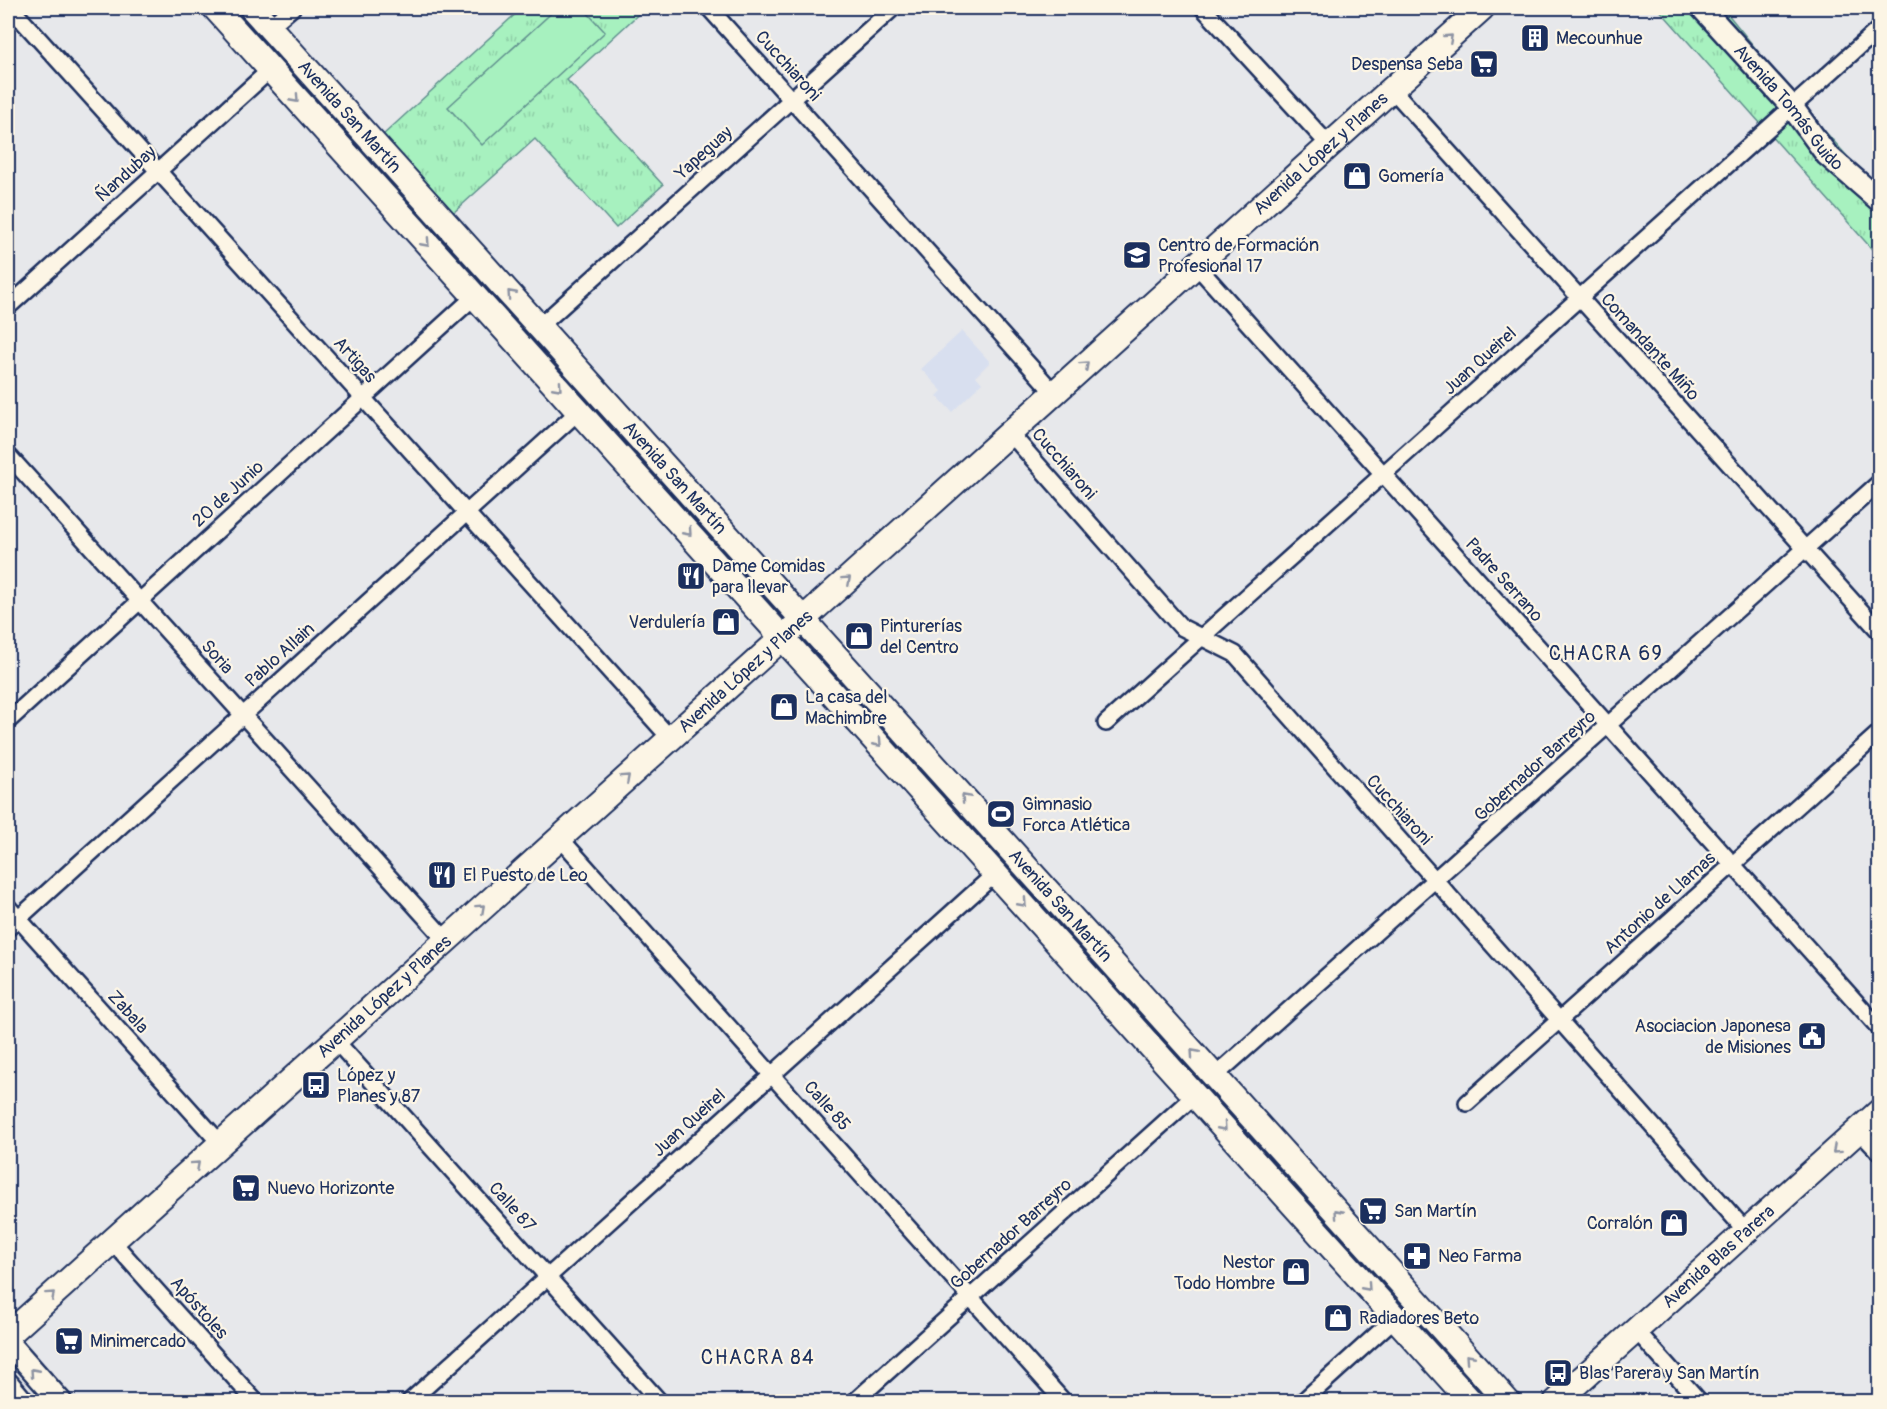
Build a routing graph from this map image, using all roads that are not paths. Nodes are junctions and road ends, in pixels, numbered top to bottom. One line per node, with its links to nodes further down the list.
1 (11, 8): 17 (street, Artigas)
2 (215, 8): 12 (main road, Avenida San Martín)
3 (252, 8): 10 (main road, Avenida San Martín)
4 (292, 8): 10 (street)
5 (710, 8): 14 (street, Cucchiaroni)
6 (893, 8): 14 (street, Yapeguay)
7 (1203, 8): 16 (street)
8 (1482, 8): 13 (main road, Avenida López y Planes, one-way to 8)
9 (1702, 8): 15 (main road, Avenida Tomás Guido)
10 (269, 27): 23 (main road, Avenida San Martín, one-way to 10)
11 (1880, 27): 15 (street, Juan Queirel)
12 (270, 70): 17 (street, Ñandubay); 20 (main road, Avenida San Martín, one-way to 20)
13 (1392, 88): 16 (main road, Avenida López y Planes); 21 (street, Comandante Miño)
14 (792, 100): 23 (street, Yapeguay); 24 (street, Cucchiaroni)
15 (1792, 106): 18 (main road, Avenida Tomás Guido); 21 (street, Juan Queirel)
16 (1329, 145): 19 (main road, Avenida López y Planes)
17 (158, 172): 22 (street, Ñandubay); 25 (street, Artigas)
18 (1880, 201)
19 (1196, 266): 24 (main road, Avenida López y Planes, one-way to 19); 29 (street, Padre Serrano)
20 (475, 296): 25 (street, 20 de Junio); 26 (main road, Avenida San Martín, one-way to 26)
21 (1580, 297): 29 (street, Juan Queirel); 32 (street, Comandante Miño)
22 (8, 307)
23 (540, 326): 34 (main road, Avenida San Martín)
24 (1054, 393): 27 (main road, Avenida López y Planes)
25 (363, 398): 31 (street, Artigas); 33 (street, 20 de Junio)
26 (579, 411): 31 (street, Pablo Allain); 36 (main road, Avenida San Martín, one-way to 36)
27 (1010, 433): 34 (main road, Avenida López y Planes, one-way to 27); 37 (street, Cucchiaroni)
28 (8, 455): 33 (street, Soria)
29 (1383, 474): 37 (street, Juan Queirel); 41 (street, Padre Serrano)
30 (1880, 482): 32 (street, Gobernador Barreyro)
31 (467, 513): 38 (street, Pablo Allain); 43 (street, Artigas)
32 (1805, 549): 35 (street, Comandante Miño); 41 (street, Gobernador Barreyro)
33 (140, 601): 38 (street, Soria); 39 (street, 20 de Junio)
34 (803, 619): 36 (main road, Avenida López y Planes); 54 (main road, Avenida San Martín, one-way to 34)
35 (1880, 632)
36 (783, 637): 43 (main road, Avenida López y Planes); 46 (main road, Avenida San Martín, one-way to 46)
37 (1202, 637): 40 (street, Juan Queirel); 47 (street, Cucchiaroni)
38 (243, 715): 48 (street, Pablo Allain); 49 (street, Soria)
39 (8, 721)
40 (1106, 723)
41 (1609, 726): 45 (street, Padre Serrano); 47 (street, Gobernador Barreyro)
42 (1880, 732): 45 (street, Antonio de Llamas)
43 (670, 738): 44 (main road, Avenida López y Planes, one-way to 43)
44 (560, 838): 49 (main road, Avenida López y Planes, one-way to 44); 53 (street, Calle 85)
45 (1732, 864): 50 (street, Antonio de Llamas); 51 (street, Padre Serrano)
46 (996, 873): 53 (street, Juan Queirel); 55 (main road, Avenida San Martín, one-way to 55)
47 (1436, 881): 50 (street, Cucchiaroni); 54 (street, Gobernador Barreyro)
48 (11, 918): 59 (street, Zabala)
49 (446, 940): 52 (main road, Avenida López y Planes)
50 (1560, 1019): 56 (street, Antonio de Llamas); 61 (street, Cucchiaroni)
51 (1880, 1029)
52 (335, 1040): 59 (main road, Avenida López y Planes); 63 (street, Calle 87)
53 (773, 1074): 63 (street, Juan Queirel); 64 (street, Calle 85)
54 (1215, 1076): 79 (main road, Avenida San Martín, one-way to 54)
55 (1195, 1095): 64 (street, Gobernador Barreyro); 65 (main road, Avenida San Martín, one-way to 65)
56 (1467, 1103)
57 (1880, 1111): 58 (main road, Avenida Blas Parera)
58 (1858, 1130): 60 (street); 61 (main road, Avenida Blas Parera, one-way to 61)
59 (220, 1143): 62 (main road, Avenida López y Planes, one-way to 59)
60 (1880, 1153)
61 (1746, 1231): 66 (main road, Avenida Blas Parera)
62 (112, 1241): 67 (main road, Avenida López y Planes, one-way to 62); 72 (street, Apóstoles)
63 (548, 1276): 73 (street, Juan Queirel); 74 (street, Calle 87)
64 (971, 1296): 75 (street, Gobernador Barreyro); 76 (street, Calle 85)
65 (1395, 1318): 77 (street); 78 (main road, Avenida San Martín)
66 (1636, 1330): 80 (main road, Avenida Blas Parera); 81 (street)
67 (8, 1335)
68 (8, 1342): 71 (main road, one-way to 68)
69 (8, 1384): 70 (main road)
70 (23, 1401)
71 (61, 1401)
72 (256, 1401)
73 (408, 1401)
74 (660, 1401)
75 (854, 1401)
76 (1064, 1401)
77 (1302, 1401)
78 (1471, 1401)
79 (1508, 1401)
80 (1556, 1401)
81 (1700, 1401)

